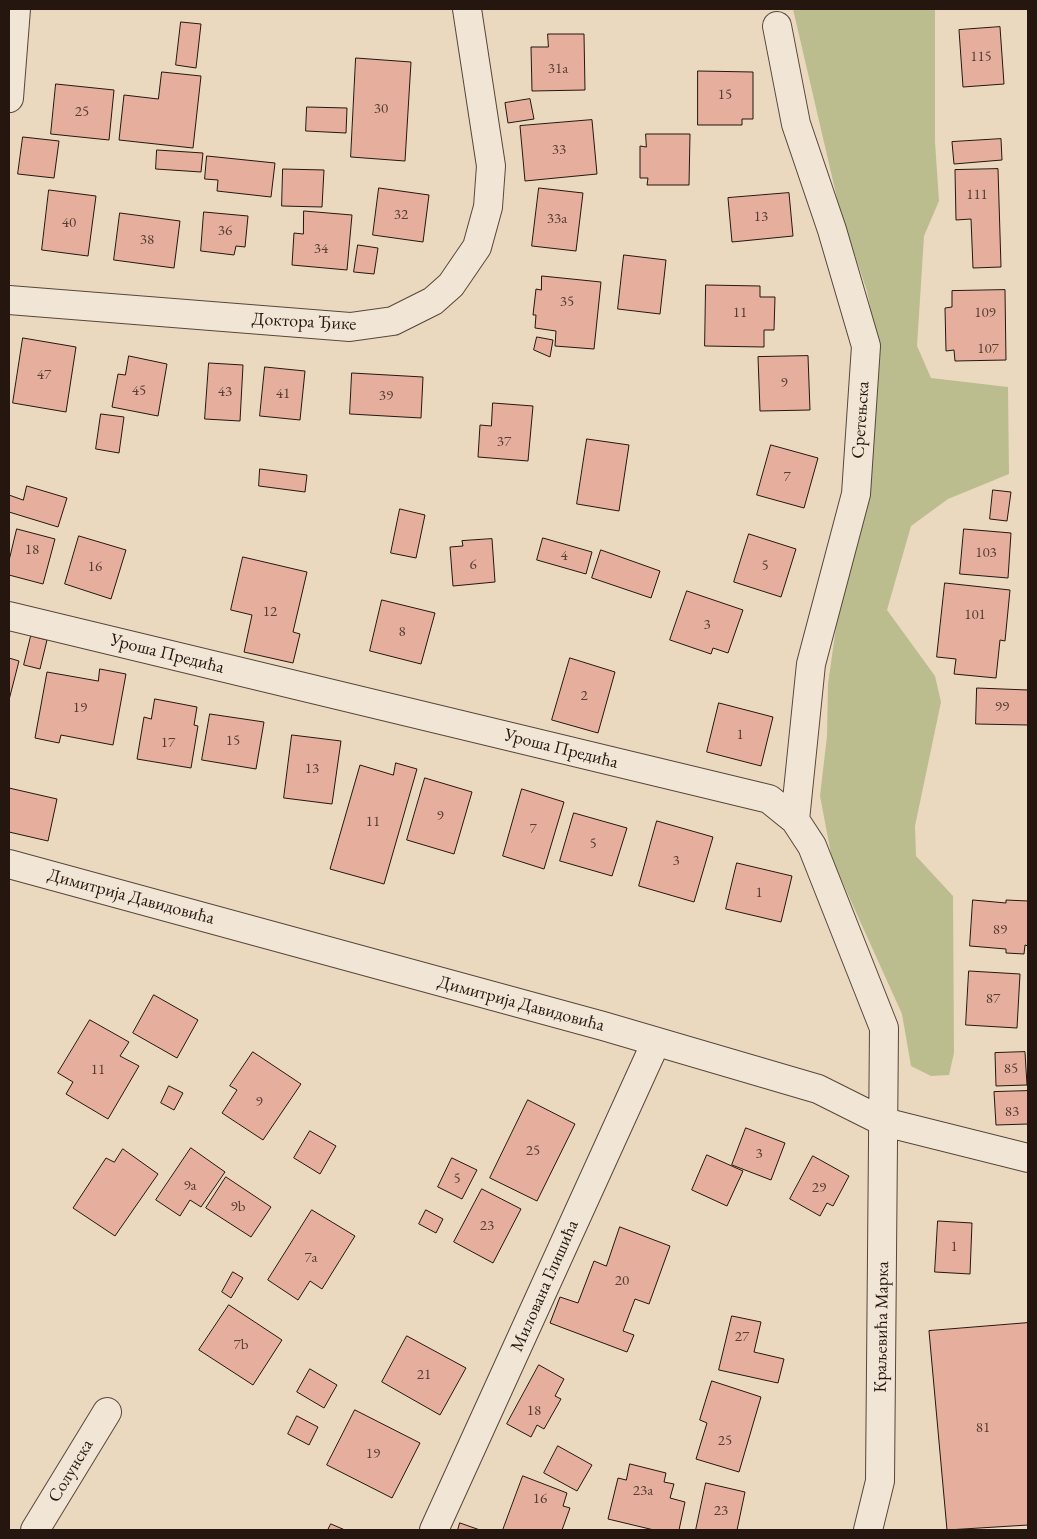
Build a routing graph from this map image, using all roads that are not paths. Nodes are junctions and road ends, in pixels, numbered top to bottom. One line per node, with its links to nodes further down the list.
1 (16, 9): 4 (street)
2 (467, 9): 5 (street, Доктора Ђике)
3 (777, 26): 7 (street, Сретењска)
4 (9, 98)
5 (9, 300)
6 (9, 616): 7 (street, Уроша Предића)
7 (795, 820): 10 (street, Уроша Предића)
8 (9, 864): 9 (street, Димитрија Давидовића)
9 (656, 1042): 10 (street, Димитрија Давидовића); 14 (street, Милована Глишића)
10 (884, 1122): 11 (street, Димитрија Давидовића); 15 (street, Краљевића Марка)
11 (1028, 1158)
12 (107, 1412): 13 (street, Солунска)
13 (35, 1530)
14 (434, 1530)
15 (868, 1530)

